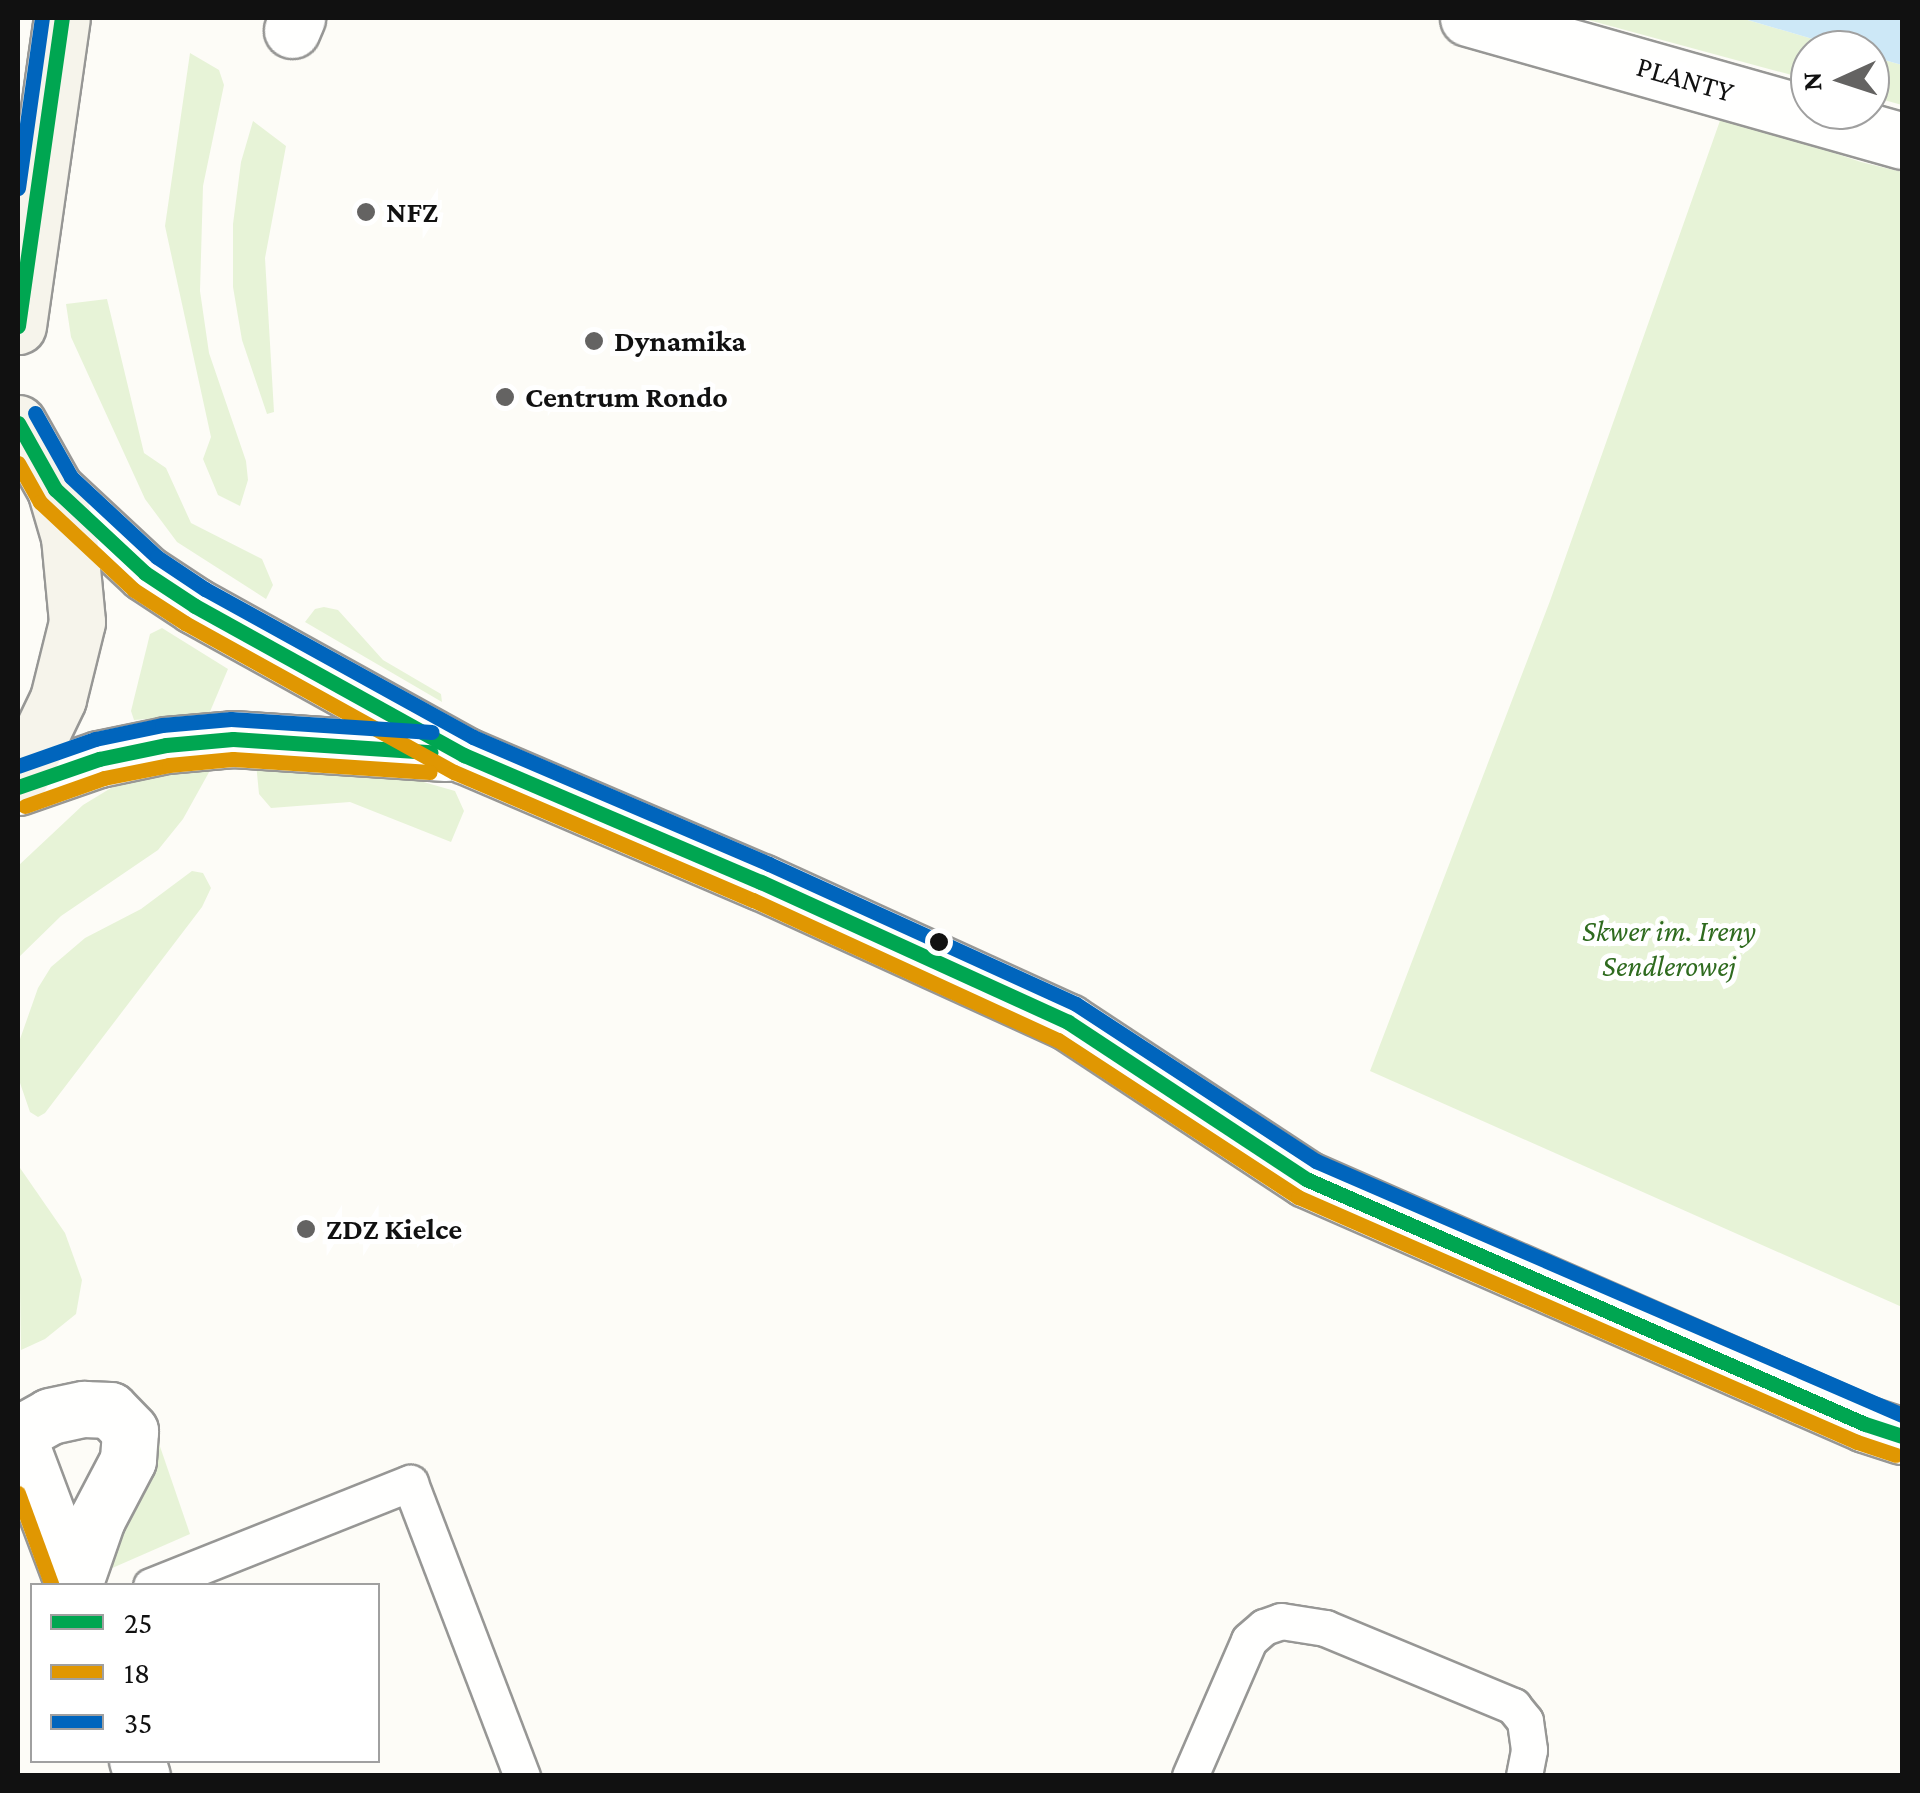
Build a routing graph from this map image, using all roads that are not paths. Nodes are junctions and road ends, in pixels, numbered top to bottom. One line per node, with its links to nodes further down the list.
1 (62, 18): 4 (main road)
2 (1468, 18): 3 (street, PLANTY)
3 (1902, 141)
4 (18, 326)
5 (18, 423): 6 (main road)
6 (54, 489): 7 (street); 8 (main road)
7 (464, 755): 8 (street); 10 (street)
8 (18, 784)
9 (18, 1436): 11 (street); 12 (street)
10 (1902, 1436)
11 (73, 1583)
12 (75, 1583)
13 (158, 1583): 14 (lane)
14 (522, 1776)
15 (1190, 1776): 16 (lane)
16 (1524, 1776)

